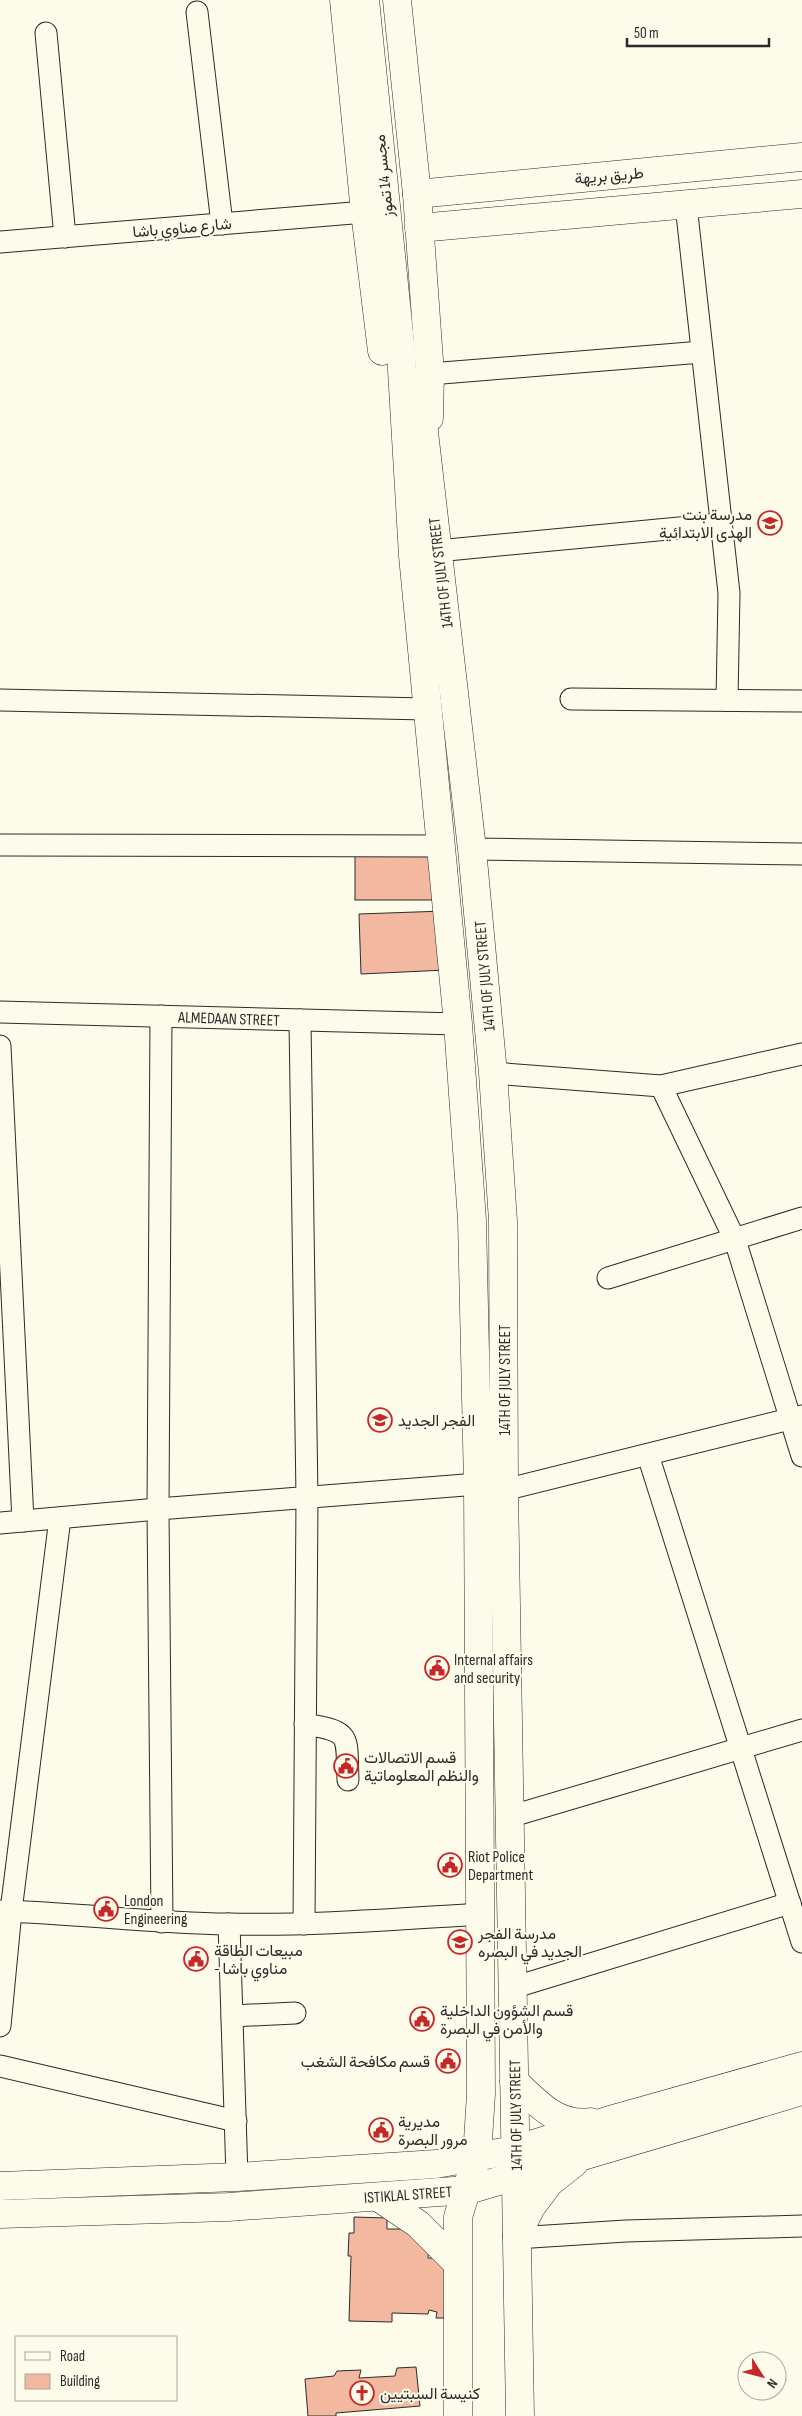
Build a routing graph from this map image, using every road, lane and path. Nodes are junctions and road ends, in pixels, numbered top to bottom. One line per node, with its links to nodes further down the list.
1 (344, 0): 11 (main road)
2 (365, 0): 16 (main road, مجسر 14 تموز)
3 (379, 0): 16 (main road, مجسر 14 تموز)
4 (397, 0): 8 (main road)
5 (197, 12): 12 (street)
6 (46, 32): 14 (street)
7 (802, 157): 8 (main road, طريق بريهة)
8 (425, 193): 13 (main road)
9 (802, 194): 10 (main road)
10 (686, 205): 13 (main road); 17 (street)
11 (365, 212): 12 (street, شارع مناوي باشا); 19 (main road)
12 (222, 224): 14 (street, شارع مناوي باشا)
13 (428, 226): 18 (main road)
14 (65, 236): 15 (street, شارع مناوي باشا)
15 (0, 242)
16 (408, 350): 19 (main road, 14TH OF JULY STREET)
17 (702, 352): 18 (street); 20 (street)
18 (430, 374): 19 (main road)
19 (417, 466): 21 (main road, 14TH OF JULY STREET); 26 (main road, 14TH OF JULY STREET)
20 (721, 524): 21 (street); 24 (street)
21 (438, 551): 29 (main road, 14TH OF JULY STREET)
22 (571, 699): 24 (street)
23 (0, 700): 26 (street)
24 (727, 700): 25 (street)
25 (802, 701)
26 (426, 709): 28 (main road, 14TH OF JULY STREET)
27 (0, 845): 28 (street)
28 (440, 846): 34 (main road, 14TH OF JULY STREET)
29 (472, 849): 30 (street); 37 (main road, 14TH OF JULY STREET)
30 (802, 854)
31 (0, 1012): 32 (street, ALMEDAAN STREET)
32 (161, 1016): 33 (street, ALMEDAAN STREET); 48 (street)
33 (300, 1020): 34 (street, ALMEDAAN STREET); 47 (street)
34 (458, 1024): 45 (main road, 14TH OF JULY STREET)
35 (0, 1046): 50 (street)
36 (802, 1054): 38 (street)
37 (493, 1073): 38 (street); 46 (main road, 14TH OF JULY STREET)
38 (662, 1086): 40 (street)
39 (802, 1218): 40 (street)
40 (736, 1240): 41 (street); 42 (street)
41 (608, 1278)
42 (797, 1417): 43 (street); 44 (street)
43 (648, 1455): 46 (street); 54 (street)
44 (802, 1456)
45 (478, 1484): 47 (street); 59 (main road, 14TH OF JULY STREET)
46 (504, 1490): 56 (main road, 14TH OF JULY STREET)
47 (307, 1498): 48 (street); 52 (street)
48 (158, 1508): 49 (street); 60 (street)
49 (60, 1518): 50 (street); 58 (street)
50 (23, 1521): 51 (street)
51 (0, 1523)
52 (305, 1724): 55 (street); 62 (street)
53 (802, 1730): 54 (street)
54 (741, 1748): 56 (street); 57 (street)
55 (348, 1780)
56 (509, 1817): 64 (main road, 14TH OF JULY STREET)
57 (790, 1904): 63 (street); 64 (street)
58 (6, 1911): 60 (street); 67 (street)
59 (481, 1914): 62 (street); 75 (main road, 14TH OF JULY STREET)
60 (162, 1922): 61 (street)
61 (229, 1924): 62 (street); 66 (street)
62 (304, 1924)
63 (802, 1942)
64 (512, 1988): 70 (main road, 14TH OF JULY STREET)
65 (295, 2014): 66 (street)
66 (232, 2016): 73 (street)
67 (0, 2026)
68 (0, 2066): 73 (street)
69 (802, 2066): 72 (main road, ISTIKLAL STREET)
70 (514, 2081): 72 (main road); 76 (main road, 14TH OF JULY STREET)
71 (802, 2091): 74 (main road, ISTIKLAL STREET)
72 (610, 2120): 76 (main road, ISTIKLAL STREET)
73 (236, 2121): 77 (street)
74 (588, 2153): 76 (main road, ISTIKLAL STREET); 83 (main road)
75 (477, 2156): 76 (main road, ISTIKLAL STREET); 77 (main road, ISTIKLAL STREET); 79 (main road, 14TH OF JULY STREET)
76 (515, 2163): 79 (main road, ISTIKLAL STREET); 83 (main road, 14TH OF JULY STREET)
77 (237, 2178): 78 (main road, ISTIKLAL STREET)
78 (0, 2186)
79 (468, 2190): 80 (main road, ISTIKLAL STREET); 84 (main road, 14TH OF JULY STREET)
80 (378, 2197): 81 (main road, ISTIKLAL STREET); 84 (main road)
81 (0, 2214)
82 (802, 2226): 83 (street)
83 (516, 2238): 86 (main road, 14TH OF JULY STREET)
84 (457, 2262): 85 (main road, 14TH OF JULY STREET)
85 (458, 2416)
86 (520, 2416)

